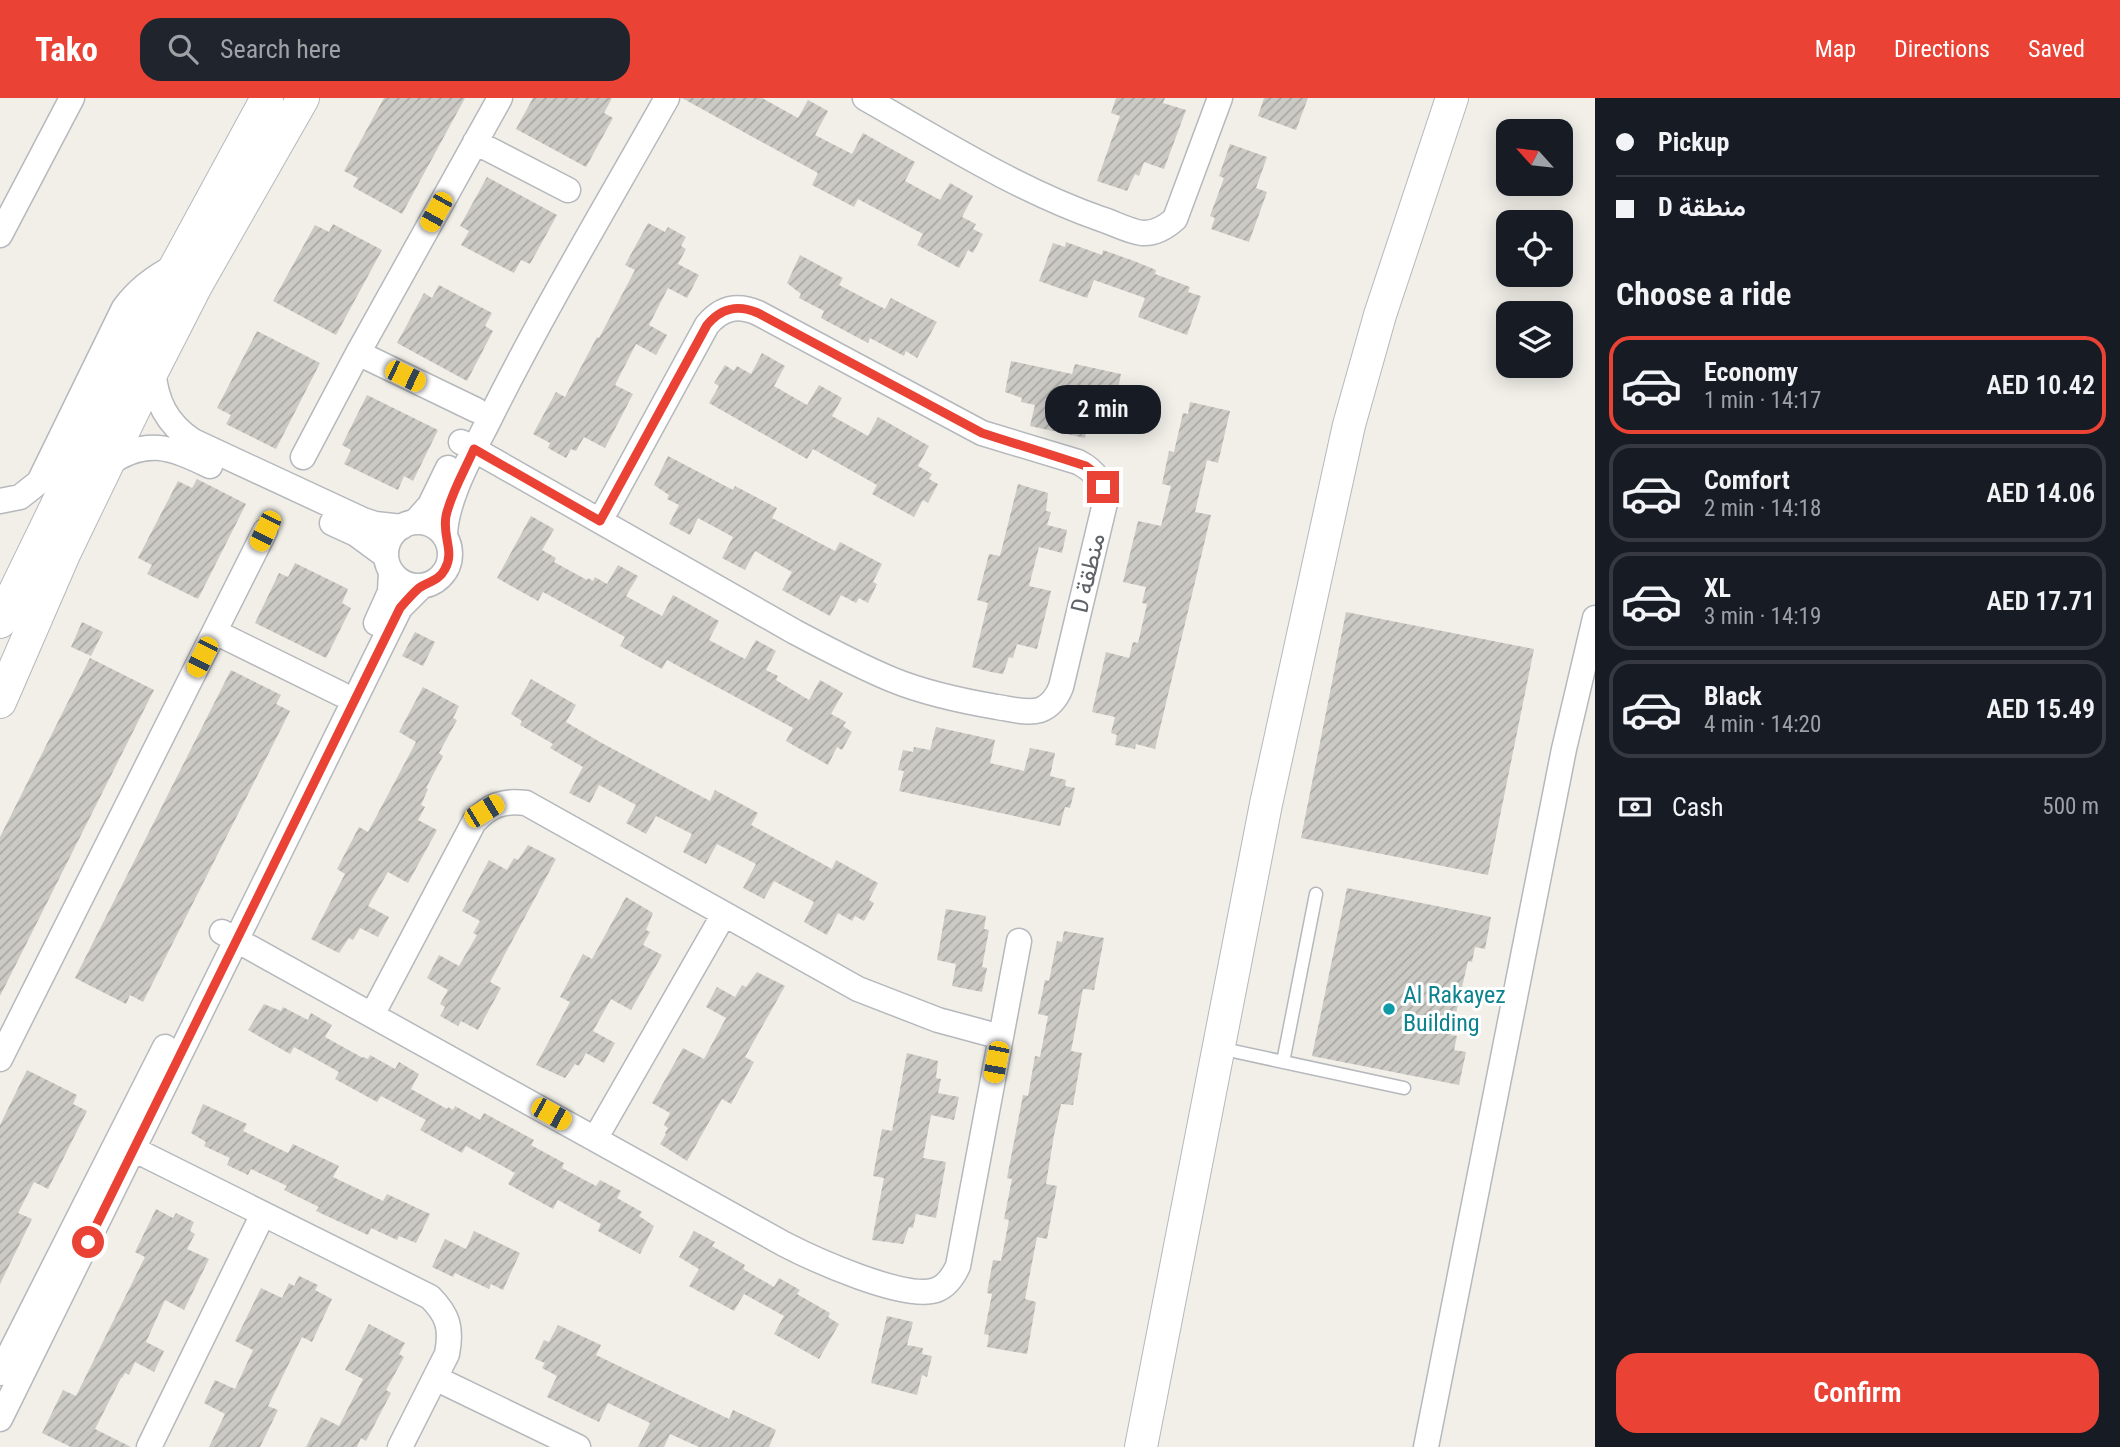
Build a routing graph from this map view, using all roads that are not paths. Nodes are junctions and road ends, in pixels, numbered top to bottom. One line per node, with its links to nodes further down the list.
1 (72, 98): 12 (street)
2 (268, 98): 13 (street)
3 (303, 98): 15 (street)
4 (500, 98): 10 (street)
5 (648, 98): 16 (street)
6 (667, 98): 17 (street)
7 (865, 98): 8 (street)
8 (1220, 98)
9 (1452, 98): 38 (street)
10 (475, 142): 11 (street); 14 (street)
11 (568, 190)
12 (0, 235)
13 (174, 267): 20 (street); 28 (street)
14 (358, 353): 16 (street); 18 (street)
15 (153, 370): 19 (street); 22 (street)
16 (476, 410): 17 (street)
17 (468, 446): 21 (street, D منطقة); 22 (street); 24 (street)
18 (303, 457)
19 (107, 465): 25 (street); 31 (street)
20 (0, 500)
21 (600, 521): 21 (street, D منطقة)
22 (409, 525): 24 (street); 25 (street)
23 (265, 531): 29 (street)
24 (445, 537): 26 (street)
25 (389, 563): 26 (street); 30 (street)
26 (422, 586): 34 (street)
27 (1595, 618): 53 (street)
28 (0, 622)
29 (215, 632): 30 (street); 39 (street)
30 (341, 694): 34 (street)
31 (0, 702)
32 (1316, 894): 40 (lane)
33 (724, 914): 36 (street); 37 (street); 42 (street)
34 (229, 936): 36 (street); 43 (street)
35 (1019, 942): 37 (street)
36 (372, 1015): 42 (street)
37 (1001, 1037): 42 (street)
38 (1219, 1048): 40 (lane); 52 (street)
39 (0, 1059)
40 (1283, 1062): 41 (lane)
41 (1404, 1088)
42 (595, 1139)
43 (126, 1145): 44 (street); 45 (street)
44 (263, 1214): 47 (street); 49 (street)
45 (14, 1350): 46 (street); 48 (street)
46 (0, 1373)
47 (435, 1378): 50 (street); 51 (street)
48 (0, 1419)
49 (149, 1447)
50 (400, 1447)
51 (578, 1447)
52 (1142, 1447)
53 (1426, 1447)

